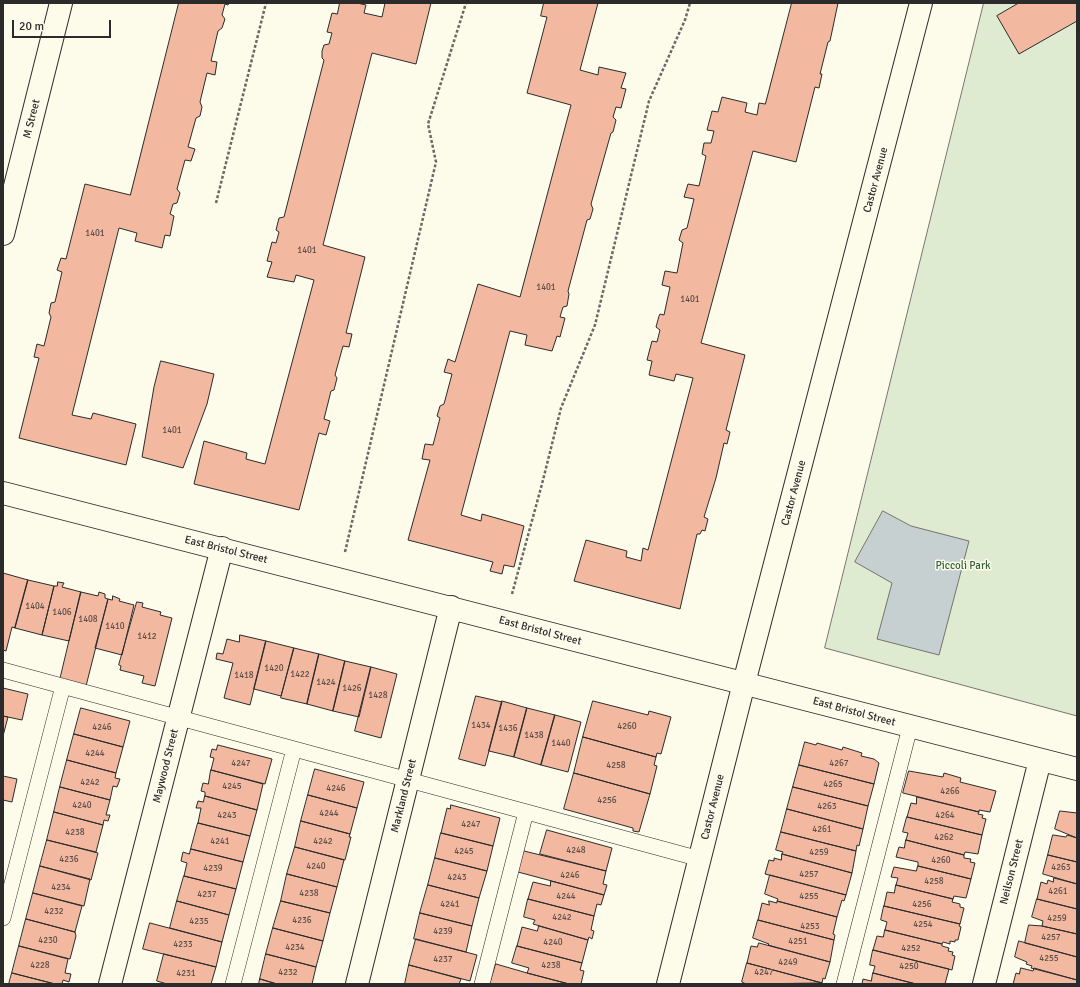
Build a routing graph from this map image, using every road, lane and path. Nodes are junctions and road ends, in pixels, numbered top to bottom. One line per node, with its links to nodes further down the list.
1 (61, 3): 7 (street, M Street)
2 (266, 3): 6 (path)
3 (466, 3): 10 (path)
4 (690, 3): 12 (path)
5 (921, 3): 14 (street, Castor Avenue)
6 (216, 203)
7 (3, 234)
8 (3, 493): 9 (street, East Bristol Street)
9 (222, 548): 10 (street, East Bristol Street); 16 (street, Maywood Street)
10 (338, 578): 11 (street, East Bristol Street)
11 (451, 607): 12 (street, East Bristol Street); 21 (street, Markland Street)
12 (504, 622): 14 (street, East Bristol Street)
13 (3, 670): 15 (lane)
14 (744, 683): 17 (street, East Bristol Street); 23 (street, Castor Avenue)
15 (63, 686): 16 (lane); 24 (lane)
16 (179, 718): 18 (lane); 25 (street, Maywood Street)
17 (910, 727): 19 (street, East Bristol Street); 30 (lane)
18 (294, 749): 21 (lane); 26 (lane)
19 (1040, 760): 20 (street, East Bristol Street); 31 (street, Neilson Street)
20 (1077, 769)
21 (408, 780): 22 (lane); 27 (street, Markland Street)
22 (526, 812): 23 (lane); 28 (lane)
23 (700, 859): 29 (street, Castor Avenue)
24 (3, 918)
25 (110, 984)
26 (233, 984)
27 (357, 984)
28 (482, 984)
29 (668, 984)
30 (844, 984)
31 (984, 984)

